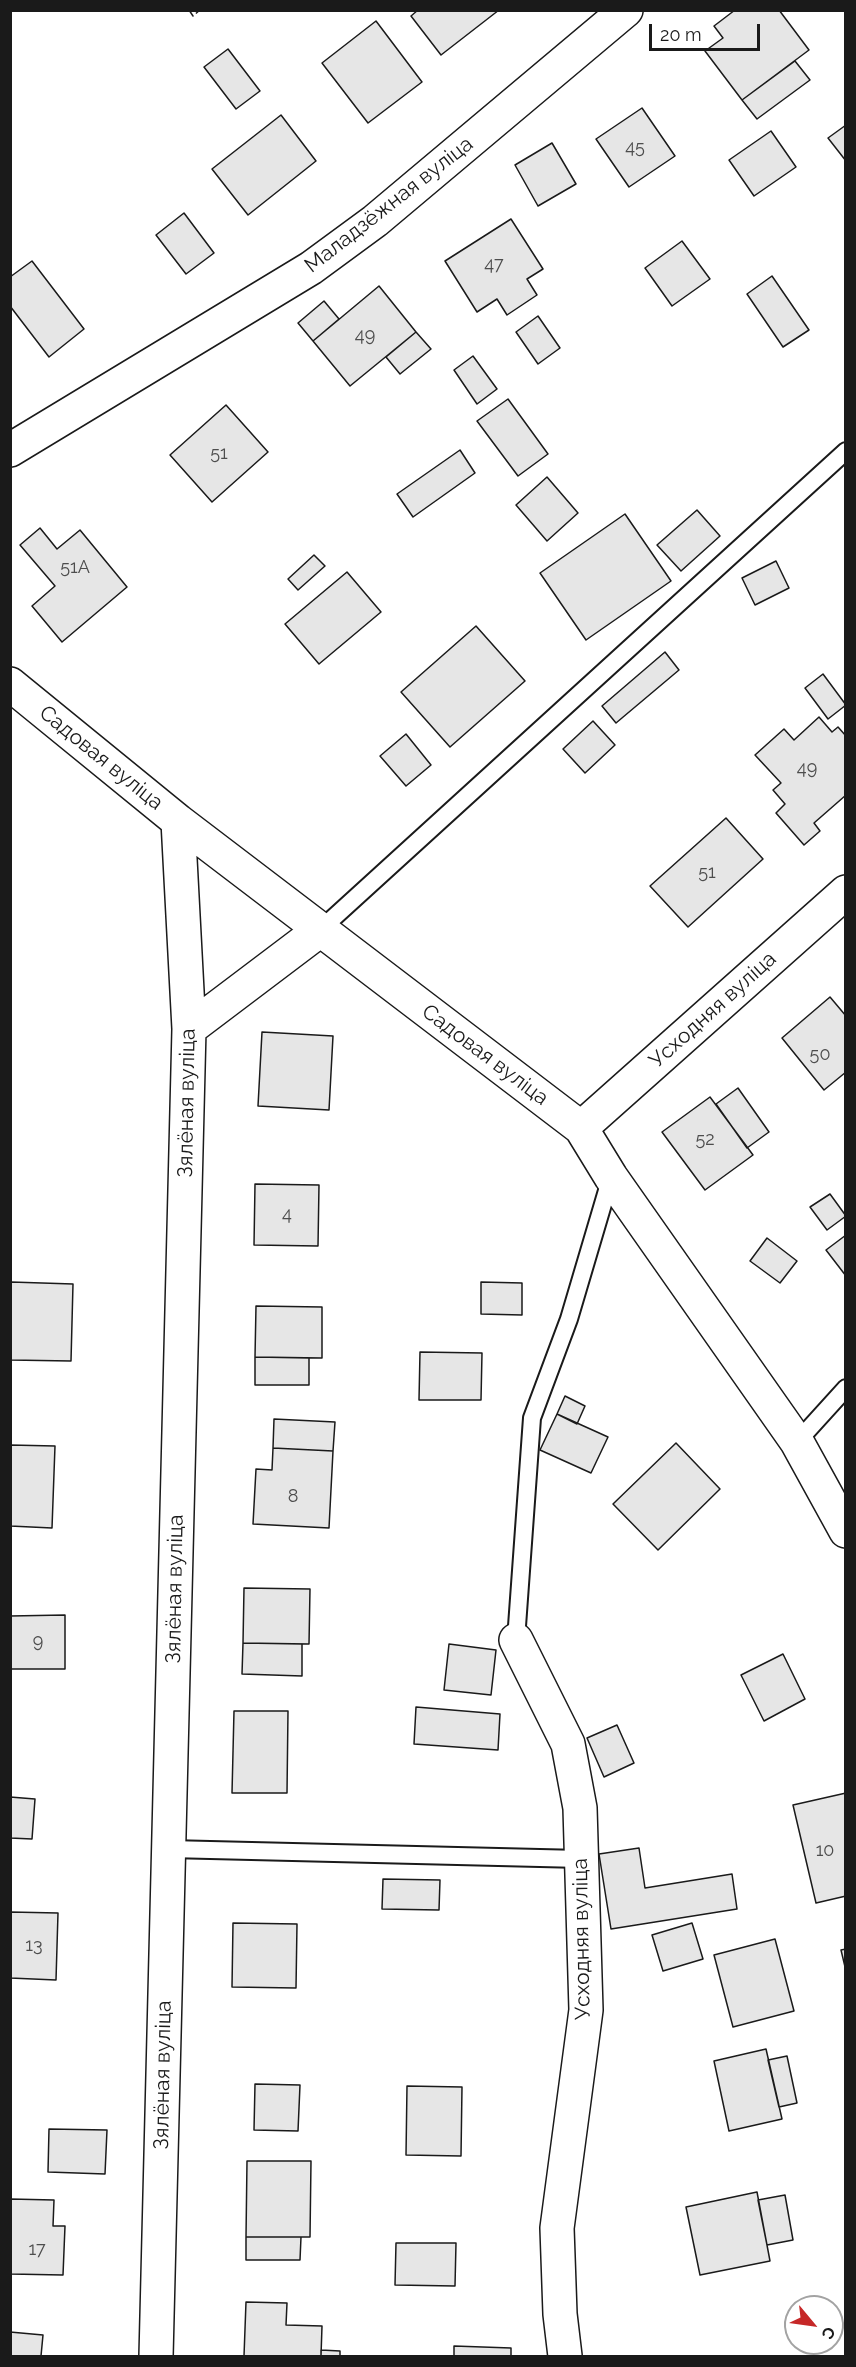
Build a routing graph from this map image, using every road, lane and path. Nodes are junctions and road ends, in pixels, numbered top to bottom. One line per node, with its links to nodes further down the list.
1 (626, 10): 2 (street, Маладзёжная вуліца)
2 (10, 450)
3 (846, 451): 7 (lane)
4 (10, 684): 5 (street, Садовая вуліца)
5 (178, 821): 7 (street, Садовая вуліца); 8 (street, Зялёная вуліца)
6 (846, 892): 9 (street, Усходняя вуліца)
7 (320, 930): 8 (street); 9 (street, Садовая вуліца)
8 (189, 1029): 15 (street, Зялёная вуліца)
9 (581, 1128): 10 (street, Садовая вуліца)
10 (611, 1177): 12 (street, Садовая вуліца); 14 (lane)
11 (846, 1388): 12 (lane)
12 (797, 1442): 13 (street, Садовая вуліца)
13 (846, 1531)
14 (516, 1640): 16 (street, Усходняя вуліца)
15 (169, 1849): 16 (lane); 17 (street, Зялёная вуліца)
16 (581, 1859): 18 (street, Усходняя вуліца)
17 (156, 2356)
18 (566, 2356)

